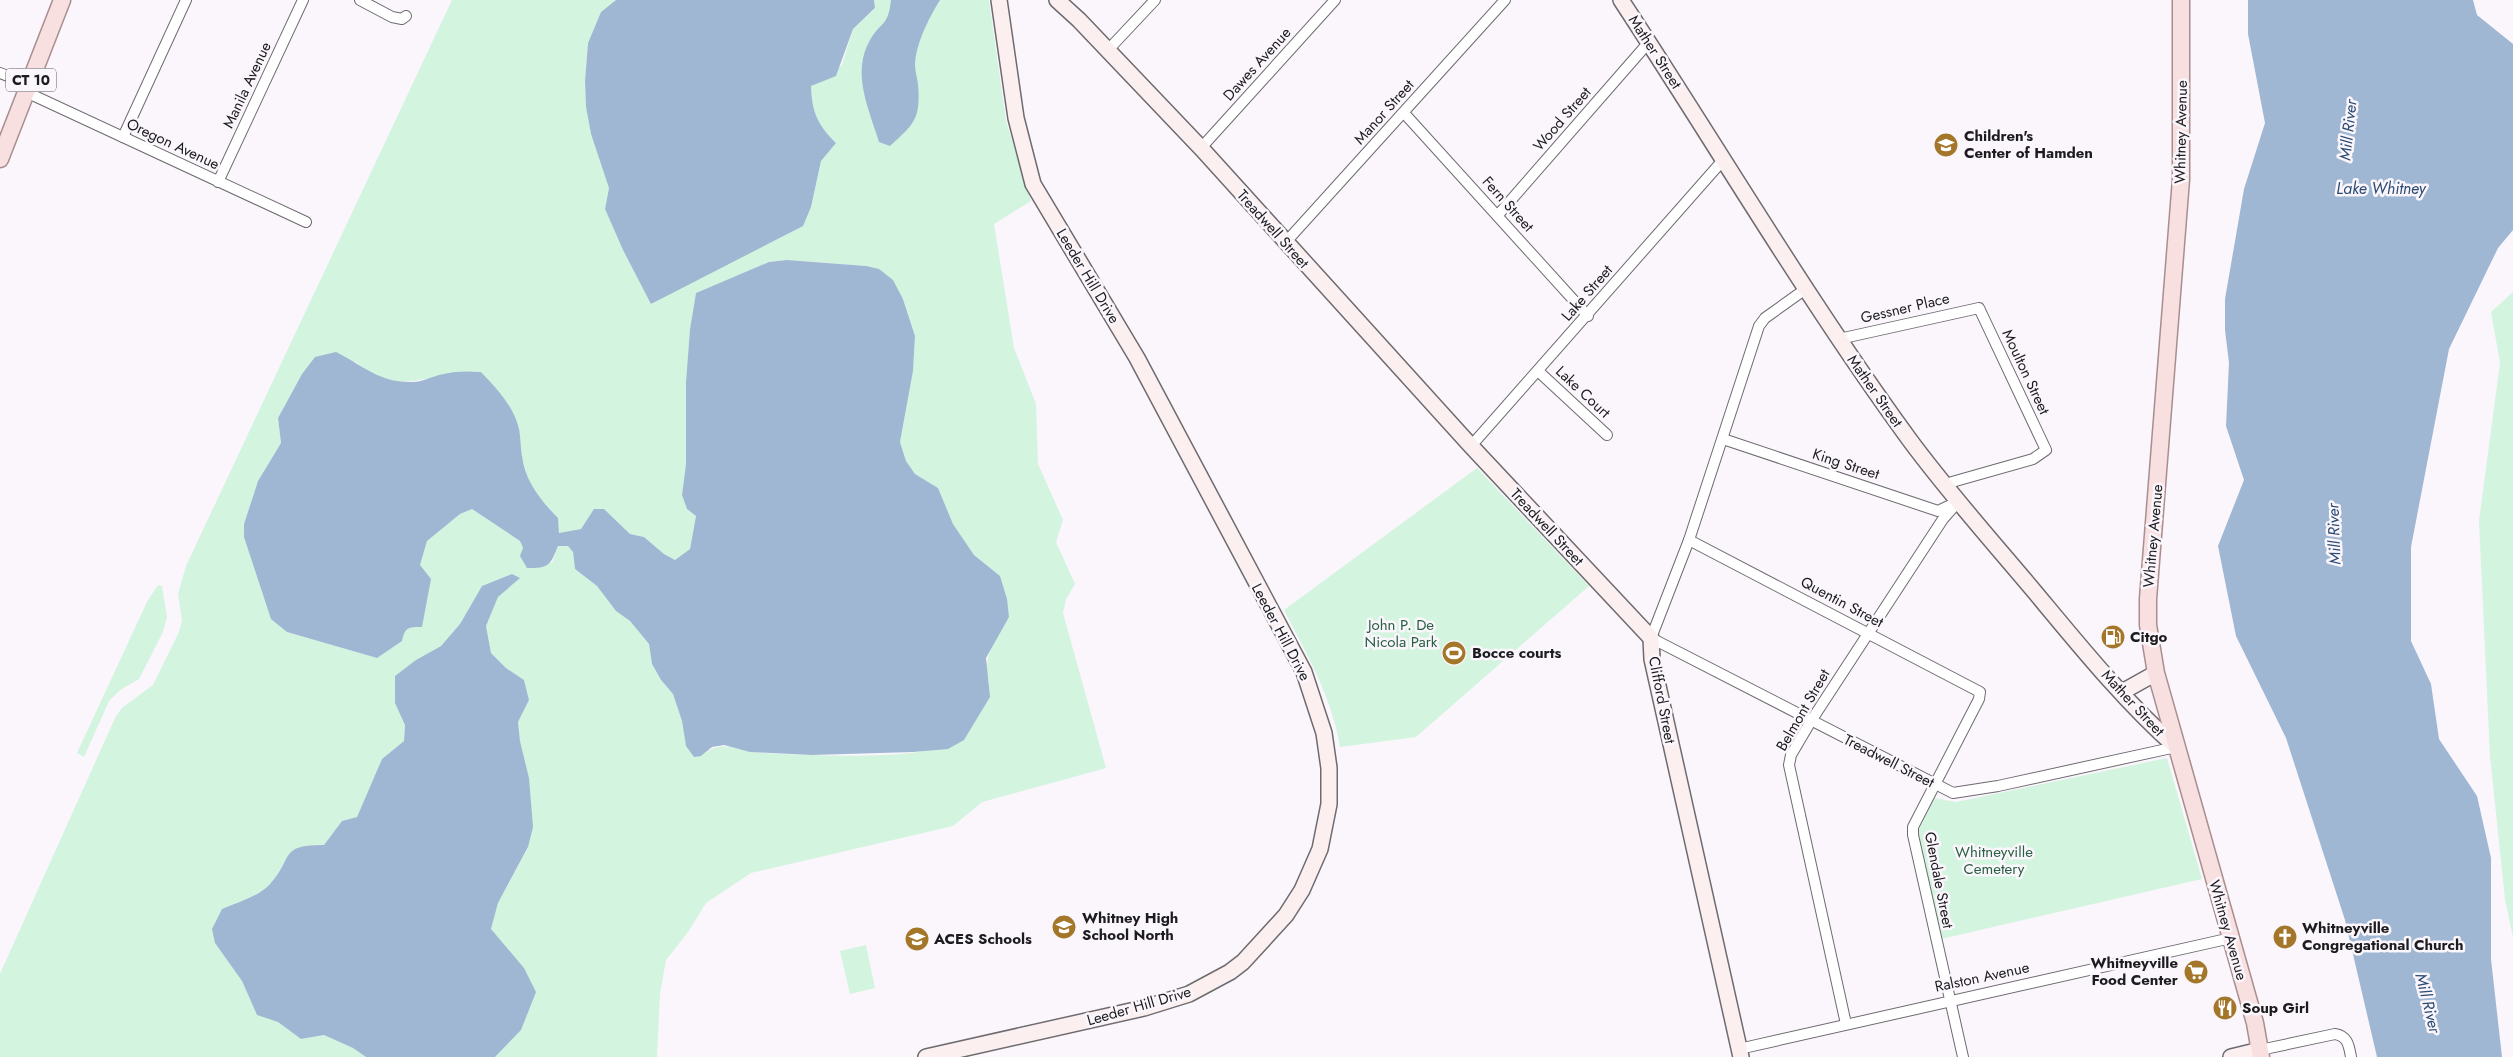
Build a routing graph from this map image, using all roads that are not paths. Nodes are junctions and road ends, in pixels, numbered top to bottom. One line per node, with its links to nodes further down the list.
1 (62, 0): 16 (main road, CT 10)
2 (186, 0): 18 (street)
3 (303, 0): 22 (street, Manila Avenue)
4 (360, 0): 12 (street)
5 (999, 0): 50 (street, Leeder Hill Drive)
6 (1058, 0): 14 (street, Treadwell Street)
7 (1155, 0): 14 (street)
8 (1335, 0): 19 (street, Dawes Avenue)
9 (1505, 0): 17 (street, Manor Street)
10 (1621, 0): 13 (street, Mather Street)
11 (2181, 0): 39 (main road, Whitney Avenue)
12 (406, 16)
13 (1649, 42): 21 (street, Mather Street); 23 (street, Wood Street)
14 (1108, 50): 19 (street, Treadwell Street)
15 (0, 72): 16 (street, Oregon Avenue)
16 (28, 88): 18 (street, Oregon Avenue); 20 (main road, CT 10)
17 (1404, 113): 23 (street, Fern Street); 25 (street, Manor Street)
18 (122, 137): 22 (street, Oregon Avenue)
19 (1201, 148): 25 (street, Treadwell Street)
20 (0, 159)
21 (1724, 159): 26 (street, Mather Street); 28 (street, Lake Street)
22 (218, 182): 24 (street, Oregon Avenue)
23 (1498, 215): 28 (street, Fern Street)
24 (306, 222)
25 (1285, 243): 33 (street, Treadwell Street)
26 (1807, 288): 29 (street, Mather Street); 32 (street, Clifford Street)
27 (1979, 308): 29 (street, Gessner Place); 34 (street, Moulton Street)
28 (1588, 316): 30 (street, Lake Street)
29 (1839, 339): 34 (street, Mather Street)
30 (1538, 371): 31 (street, Lake Court); 33 (street, Lake Street)
31 (1607, 435)
32 (1723, 439): 35 (street, King Street); 36 (street, Clifford Street)
33 (1471, 446): 38 (street, Treadwell Street)
34 (1945, 484): 35 (street, Mather Street)
35 (1958, 502): 37 (street, Belmont Street); 41 (street, Mather Street)
36 (1689, 540): 37 (street, Quentin Street); 38 (street, Clifford Street)
37 (1868, 633): 40 (street, Quentin Street); 42 (street, Belmont Street)
38 (1651, 638): 42 (street, Treadwell Street); 48 (street, Clifford Street)
39 (2156, 673): 41 (street); 43 (main road, Whitney Avenue)
40 (1980, 692): 44 (street, Glendale Street)
41 (2122, 692): 43 (street, Mather Street)
42 (1811, 721): 44 (street, Treadwell Street); 47 (street, Belmont Street)
43 (2176, 747): 44 (street, Treadwell Street); 45 (main road, Whitney Avenue)
44 (1934, 785): 46 (street, Glendale Street)
45 (2231, 938): 46 (street, Ralston Avenue); 49 (main road, Whitney Avenue)
46 (1950, 1000): 47 (street, Ralston Avenue); 51 (street, Glendale Street)
47 (1846, 1024): 48 (street, Ralston Avenue)
48 (1740, 1053)
49 (2260, 1054): 52 (street); 53 (street)
50 (926, 1057)
51 (1963, 1057)
52 (2231, 1057)
53 (2351, 1057)

